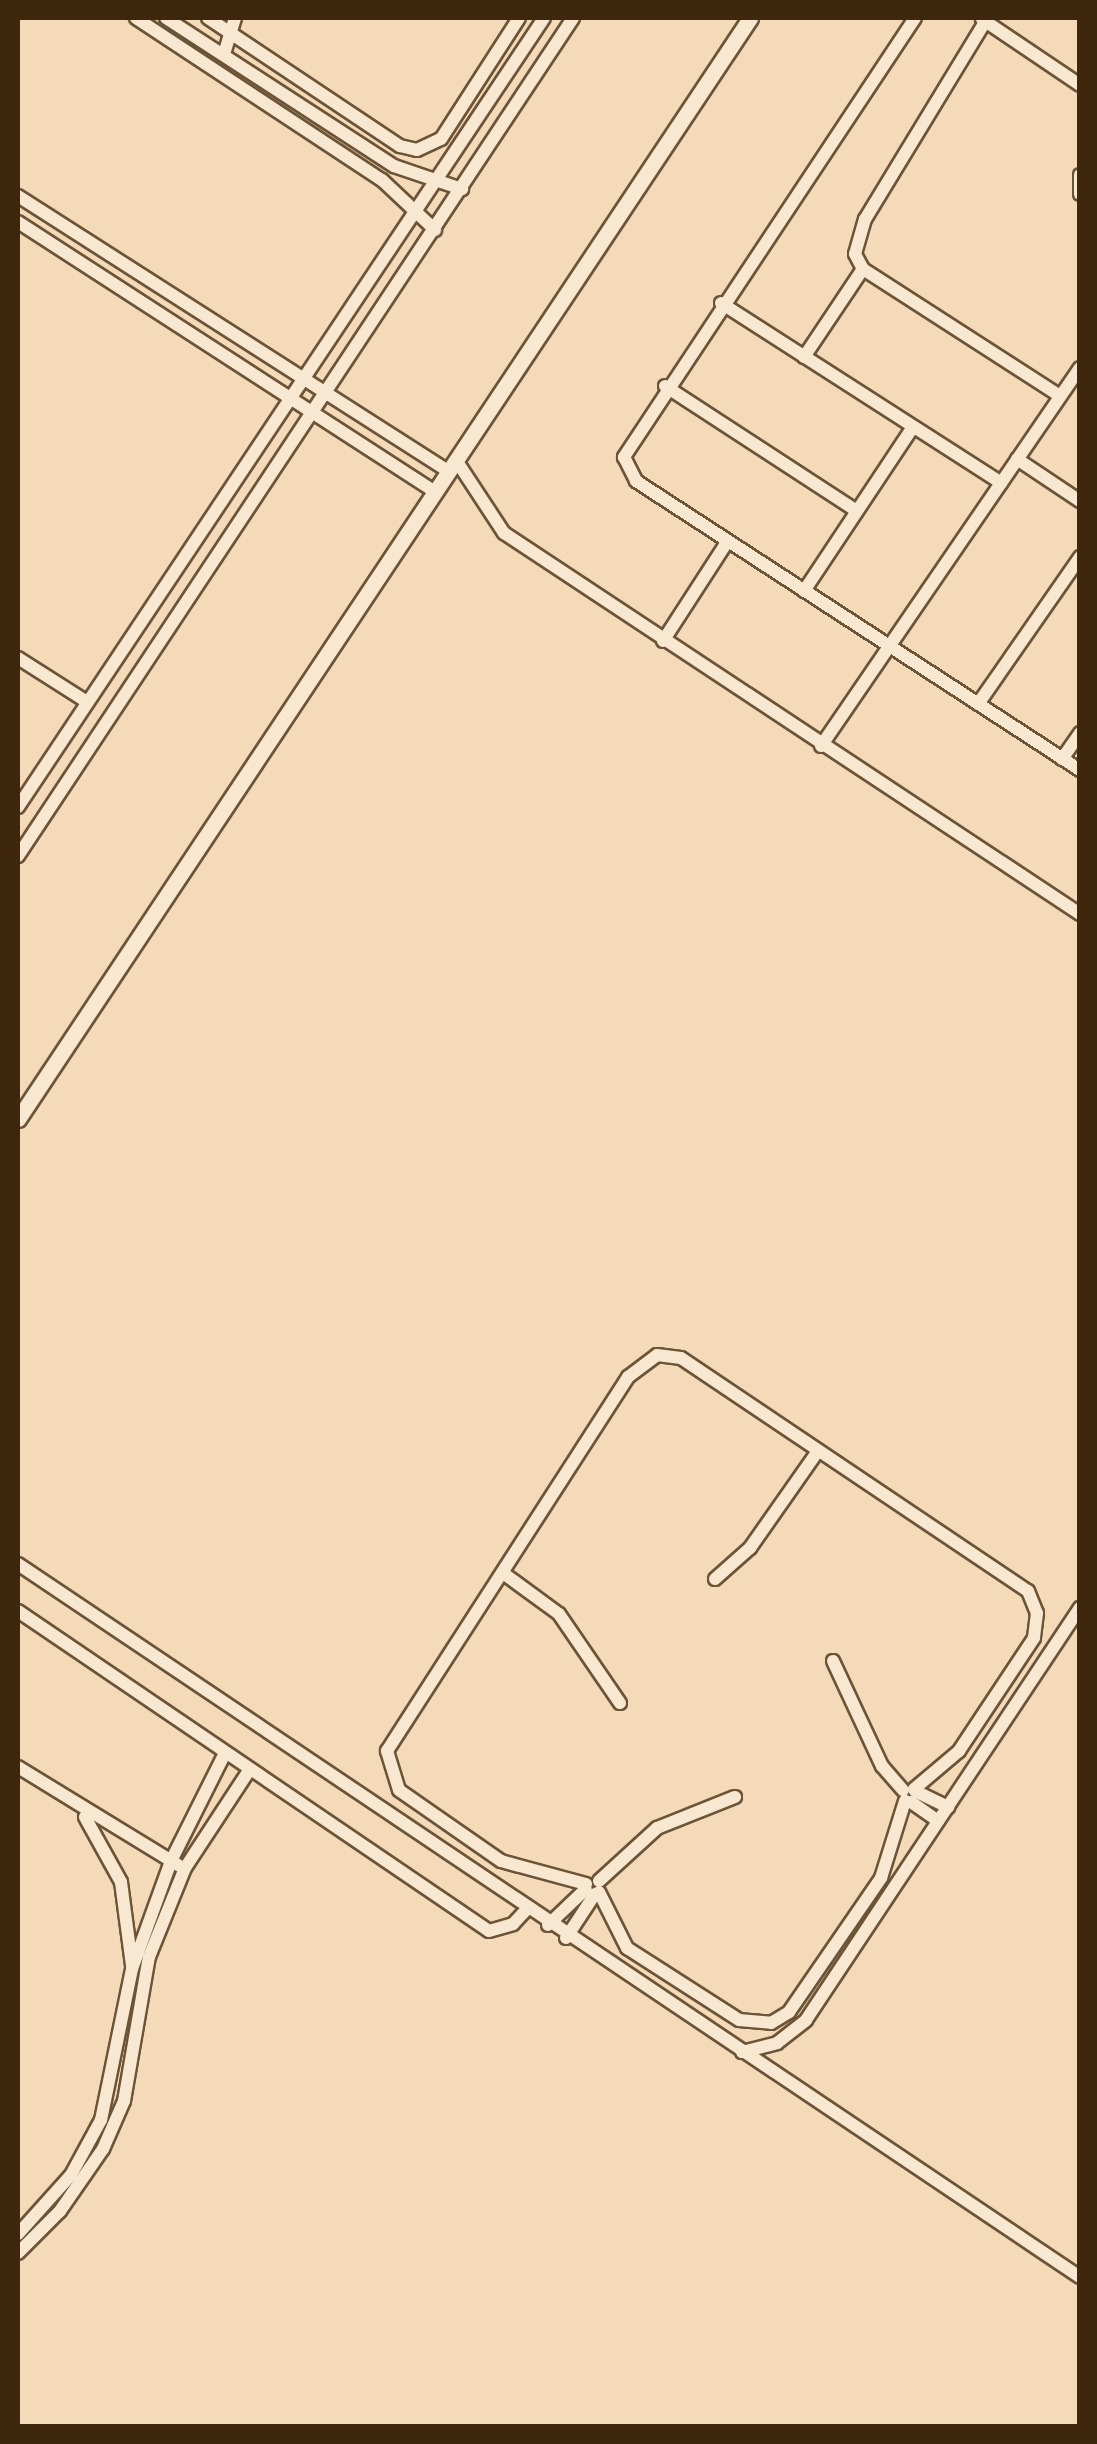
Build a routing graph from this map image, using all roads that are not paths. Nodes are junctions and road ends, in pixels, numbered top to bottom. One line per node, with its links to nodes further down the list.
1 (166, 18): 11 (street)
2 (208, 18): 10 (street)
3 (520, 18): 10 (street)
4 (544, 18): 15 (street)
5 (572, 18): 16 (street)
6 (750, 18): 36 (street)
7 (915, 18): 24 (street)
8 (146, 20): 19 (street)
9 (982, 20): 13 (street); 22 (street)
10 (232, 24): 11 (street); 12 (street)
11 (197, 37): 12 (street)
12 (224, 54): 15 (street)
13 (1080, 85)
14 (1080, 175): 17 (street)
15 (437, 181): 16 (street); 19 (street)
16 (462, 188): 21 (street)
17 (1080, 194)
18 (18, 196): 23 (street)
19 (416, 212): 21 (street); 28 (street)
20 (18, 222): 25 (street)
21 (435, 230): 30 (street)
22 (863, 269): 26 (street); 31 (street)
23 (157, 286): 25 (street); 28 (street)
24 (721, 303): 26 (street); 29 (street)
25 (145, 305): 32 (street)
26 (804, 357): 34 (street)
27 (1077, 376): 31 (street)
28 (305, 381): 30 (street); 32 (street)
29 (665, 386): 40 (street); 41 (street)
30 (328, 396): 33 (street); 36 (street)
31 (1060, 396): 35 (street)
32 (292, 401): 33 (street); 47 (street)
33 (313, 415): 38 (street); 54 (street)
34 (913, 427): 37 (street); 40 (street)
35 (1017, 460): 37 (street); 39 (street)
36 (452, 465): 38 (street); 44 (street)
37 (1001, 483): 45 (street)
38 (435, 492): 56 (street)
39 (1080, 501)
40 (857, 511): 43 (street)
41 (728, 542): 43 (street); 44 (street)
42 (1080, 558): 48 (street)
43 (804, 591): 45 (street)
44 (663, 640): 50 (street)
45 (890, 647): 48 (street); 50 (street)
46 (18, 658): 47 (street)
47 (87, 702): 53 (street)
48 (978, 704): 51 (street)
49 (1080, 733): 51 (street)
50 (820, 746): 55 (street)
51 (1062, 759): 52 (street)
52 (1080, 770)
53 (18, 808)
54 (18, 856)
55 (1080, 914)
56 (18, 1119)
57 (818, 1452): 59 (street); 60 (street); 68 (street)
58 (18, 1564): 76 (street)
59 (503, 1573): 64 (street); 75 (street)
60 (715, 1579)
61 (1080, 1608): 70 (street)
62 (18, 1611): 65 (street)
63 (833, 1660): 68 (street)
64 (620, 1704)
65 (225, 1753): 67 (street); 73 (street)
66 (18, 1768): 71 (street)
67 (250, 1769): 74 (street); 76 (street)
68 (909, 1794): 70 (street); 72 (street); 75 (street)
69 (735, 1797): 75 (street)
70 (948, 1807): 72 (street)
71 (78, 1810): 73 (street); 79 (street)
72 (938, 1821): 80 (street)
73 (171, 1862): 74 (street); 79 (street)
74 (185, 1868): 82 (street)
75 (593, 1888): 77 (street); 78 (street)
76 (526, 1910): 77 (street)
77 (548, 1925): 78 (street)
78 (566, 1938): 80 (street)
79 (132, 1969): 81 (street)
80 (742, 2052): 83 (street)
81 (18, 2234)
82 (18, 2253)
83 (1080, 2277)

